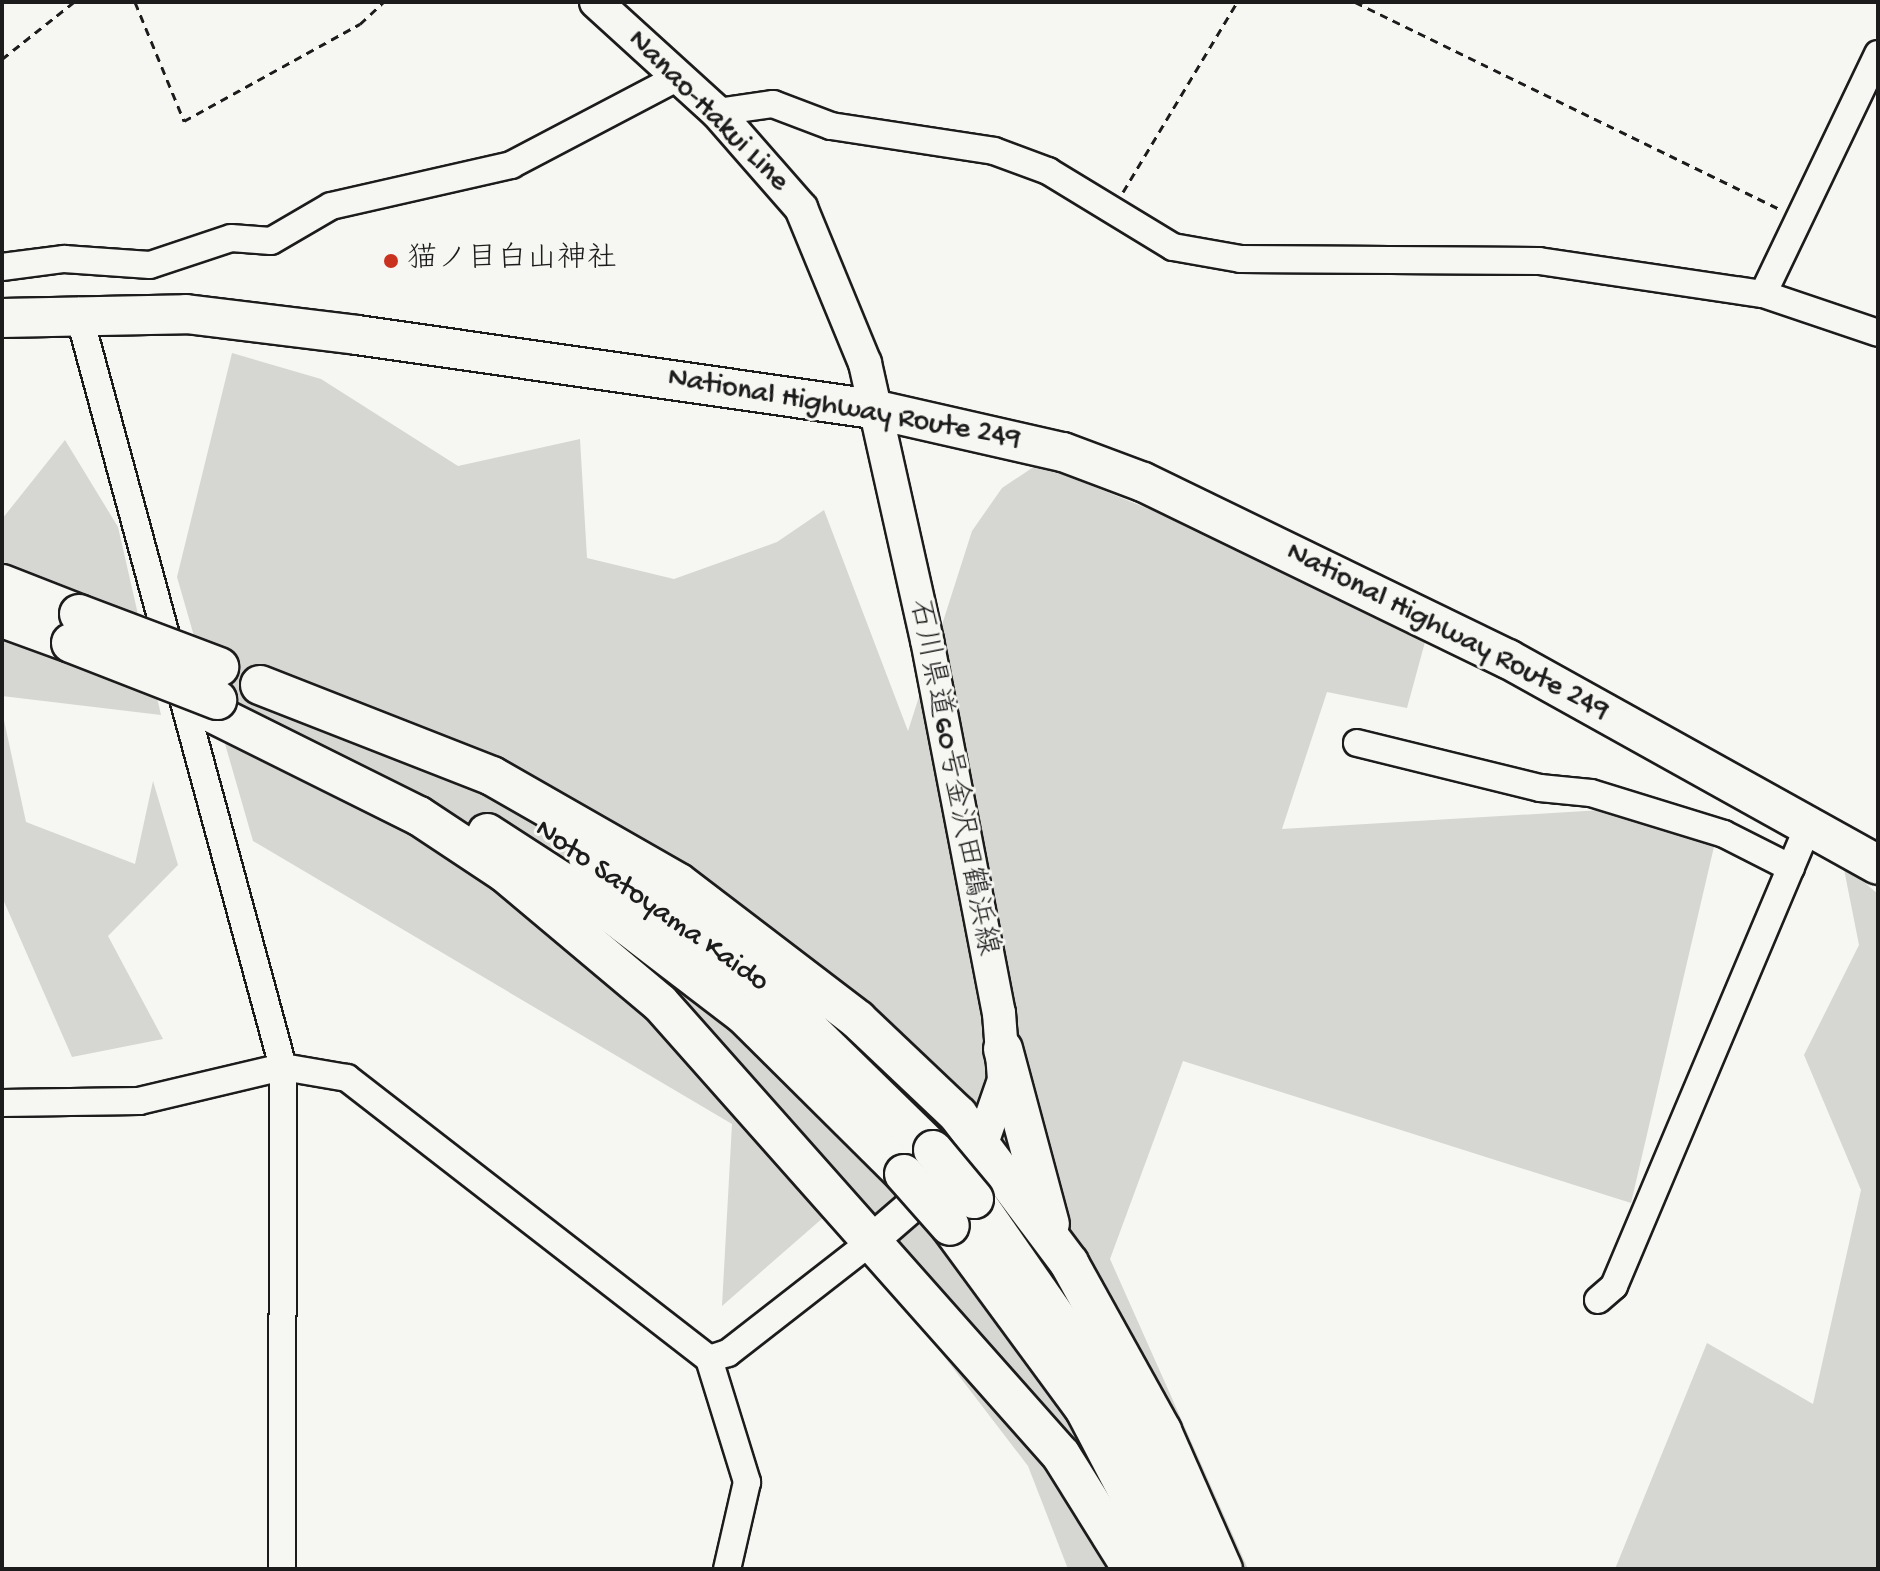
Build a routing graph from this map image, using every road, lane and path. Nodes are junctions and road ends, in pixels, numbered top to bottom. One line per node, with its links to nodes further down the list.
1 (74, 2): 8 (path)
2 (135, 2): 3 (path)
3 (384, 2)
4 (596, 2): 9 (main road, Nanao-Hakui Line)
5 (1237, 2): 11 (path)
6 (1355, 2): 12 (path)
7 (1878, 54): 12 (street)
8 (2, 59)
9 (677, 78): 10 (main road, Nanao-Hakui Line); 13 (street)
10 (717, 112): 11 (street); 18 (main road, Nanao-Hakui Line)
11 (1110, 212): 14 (street)
12 (1798, 218): 14 (street)
13 (2, 267)
14 (1763, 294): 17 (street)
15 (78, 311): 16 (highway, National Highway Route 249); 18 (highway, National Highway Route 249); 29 (street)
16 (2, 318)
17 (1878, 333)
18 (873, 409): 25 (highway, National Highway Route 249); 28 (main road, 石川県道60号金沢田鶴浜線)
19 (2, 584): 21 (highway, Noto Satoyama Kaido)
20 (2, 618): 21 (highway, Noto Satoyama Kaido)
21 (75, 629): 23 (highway, Noto Satoyama Kaido, bridge); 23 (highway, Noto Satoyama Kaido, bridge)
22 (260, 685): 23 (highway, Noto Satoyama Kaido); 31 (highway); 32 (highway, Noto Satoyama Kaido, bridge)
23 (216, 693): 32 (highway, Noto Satoyama Kaido, bridge); 33 (highway)
24 (1357, 743): 27 (street)
25 (1808, 827): 26 (highway, National Highway Route 249); 27 (street)
26 (1878, 865)
27 (1791, 868): 35 (street)
28 (1003, 1049): 31 (main road, 石川県道60号金沢田鶴浜線); 34 (highway)
29 (283, 1067): 30 (street); 36 (street); 37 (street)
30 (2, 1103)
31 (981, 1146): 33 (main road); 34 (highway)
32 (962, 1213): 40 (highway, Noto Satoyama Kaido); 41 (highway, Noto Satoyama Kaido)
33 (868, 1244): 36 (street); 39 (highway)
34 (1061, 1253): 42 (highway)
35 (1598, 1300)
36 (709, 1359): 38 (street)
37 (282, 1569)
38 (727, 1569)
39 (1132, 1569)
40 (1168, 1569)
41 (1198, 1569)
42 (1223, 1569)

